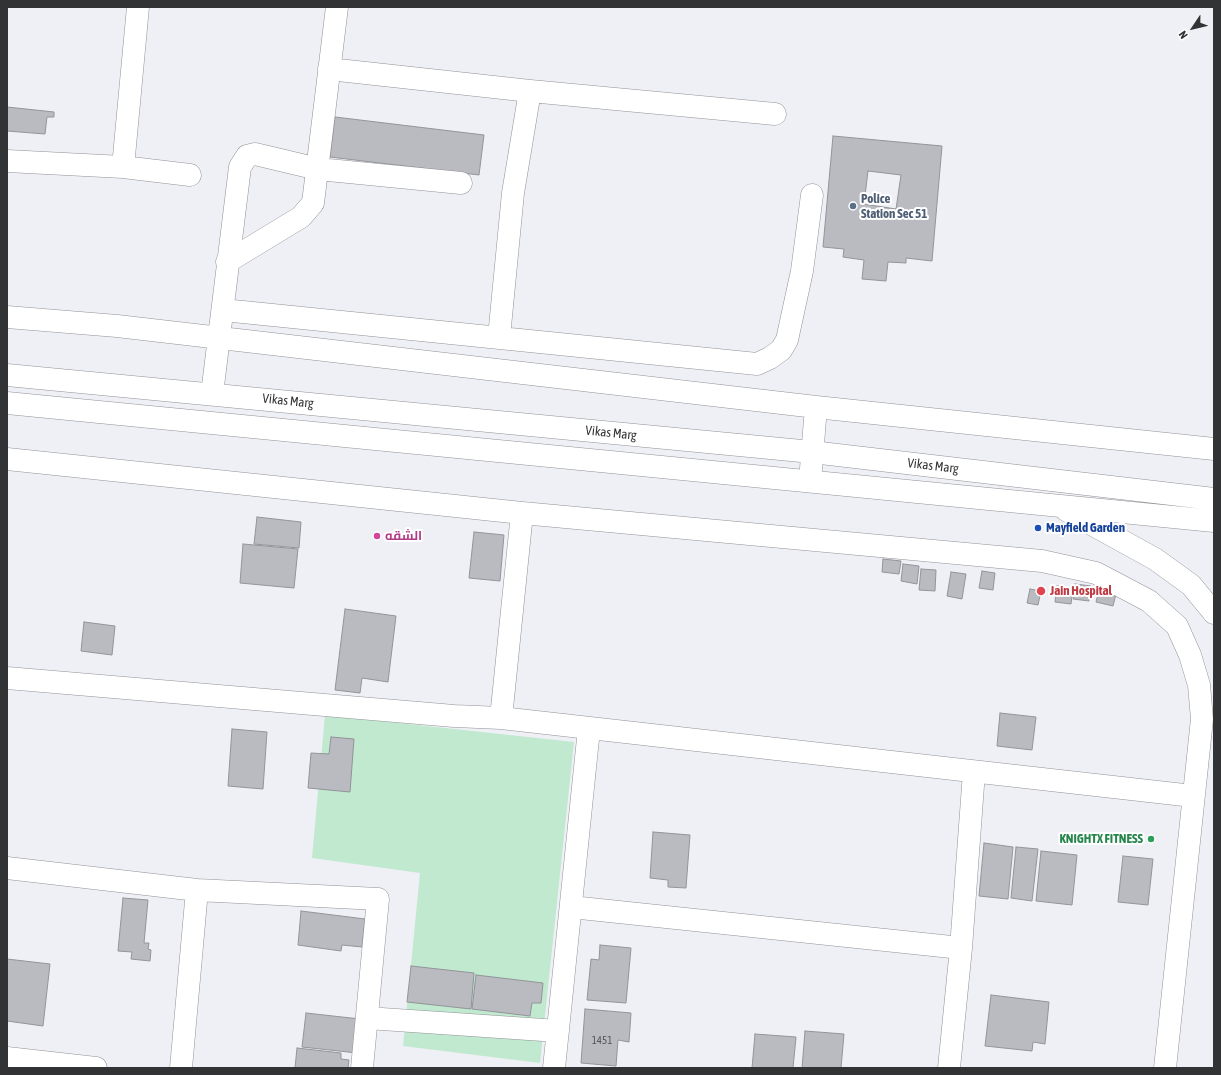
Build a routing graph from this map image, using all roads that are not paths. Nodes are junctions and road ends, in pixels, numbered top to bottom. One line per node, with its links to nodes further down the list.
1 (138, 7): 7 (street)
2 (337, 7): 3 (street)
3 (329, 69): 4 (street); 8 (street)
4 (530, 91): 5 (street); 15 (street)
5 (775, 114)
6 (7, 161): 7 (street)
7 (123, 167): 9 (street)
8 (318, 168): 10 (street); 12 (street); 12 (street)
9 (190, 174)
10 (461, 183)
11 (812, 194): 15 (street)
12 (227, 262): 13 (street)
13 (223, 310): 15 (street); 16 (street)
14 (7, 317): 16 (street)
15 (499, 337)
16 (219, 338): 18 (street); 20 (street)
17 (7, 375): 18 (street, Vikas Marg)
18 (212, 394): 22 (street, Vikas Marg)
19 (7, 403): 24 (street, Vikas Marg)
20 (816, 407): 21 (street); 22 (street)
21 (1214, 449)
22 (812, 452): 24 (street); 25 (street, Vikas Marg)
23 (8, 464): 27 (street)
24 (810, 481): 26 (street, Vikas Marg)
25 (1214, 499)
26 (1058, 506): 28 (street, Vikas Marg); 29 (street)
27 (522, 513): 31 (street); 34 (street)
28 (1214, 521)
29 (1214, 613)
30 (7, 678): 31 (street)
31 (501, 718): 32 (street)
32 (589, 729): 33 (street); 37 (street)
33 (974, 772): 34 (street); 38 (street)
34 (1193, 796): 47 (street)
35 (7, 868): 36 (street)
36 (197, 890): 39 (street); 43 (street)
37 (571, 907): 38 (street); 40 (street)
38 (961, 948): 46 (street)
39 (367, 1018): 40 (street); 44 (street)
40 (558, 1031): 45 (street)
41 (7, 1058): 42 (street)
42 (96, 1068)
43 (181, 1068)
44 (362, 1068)
45 (554, 1068)
46 (948, 1068)
47 (1165, 1068)

